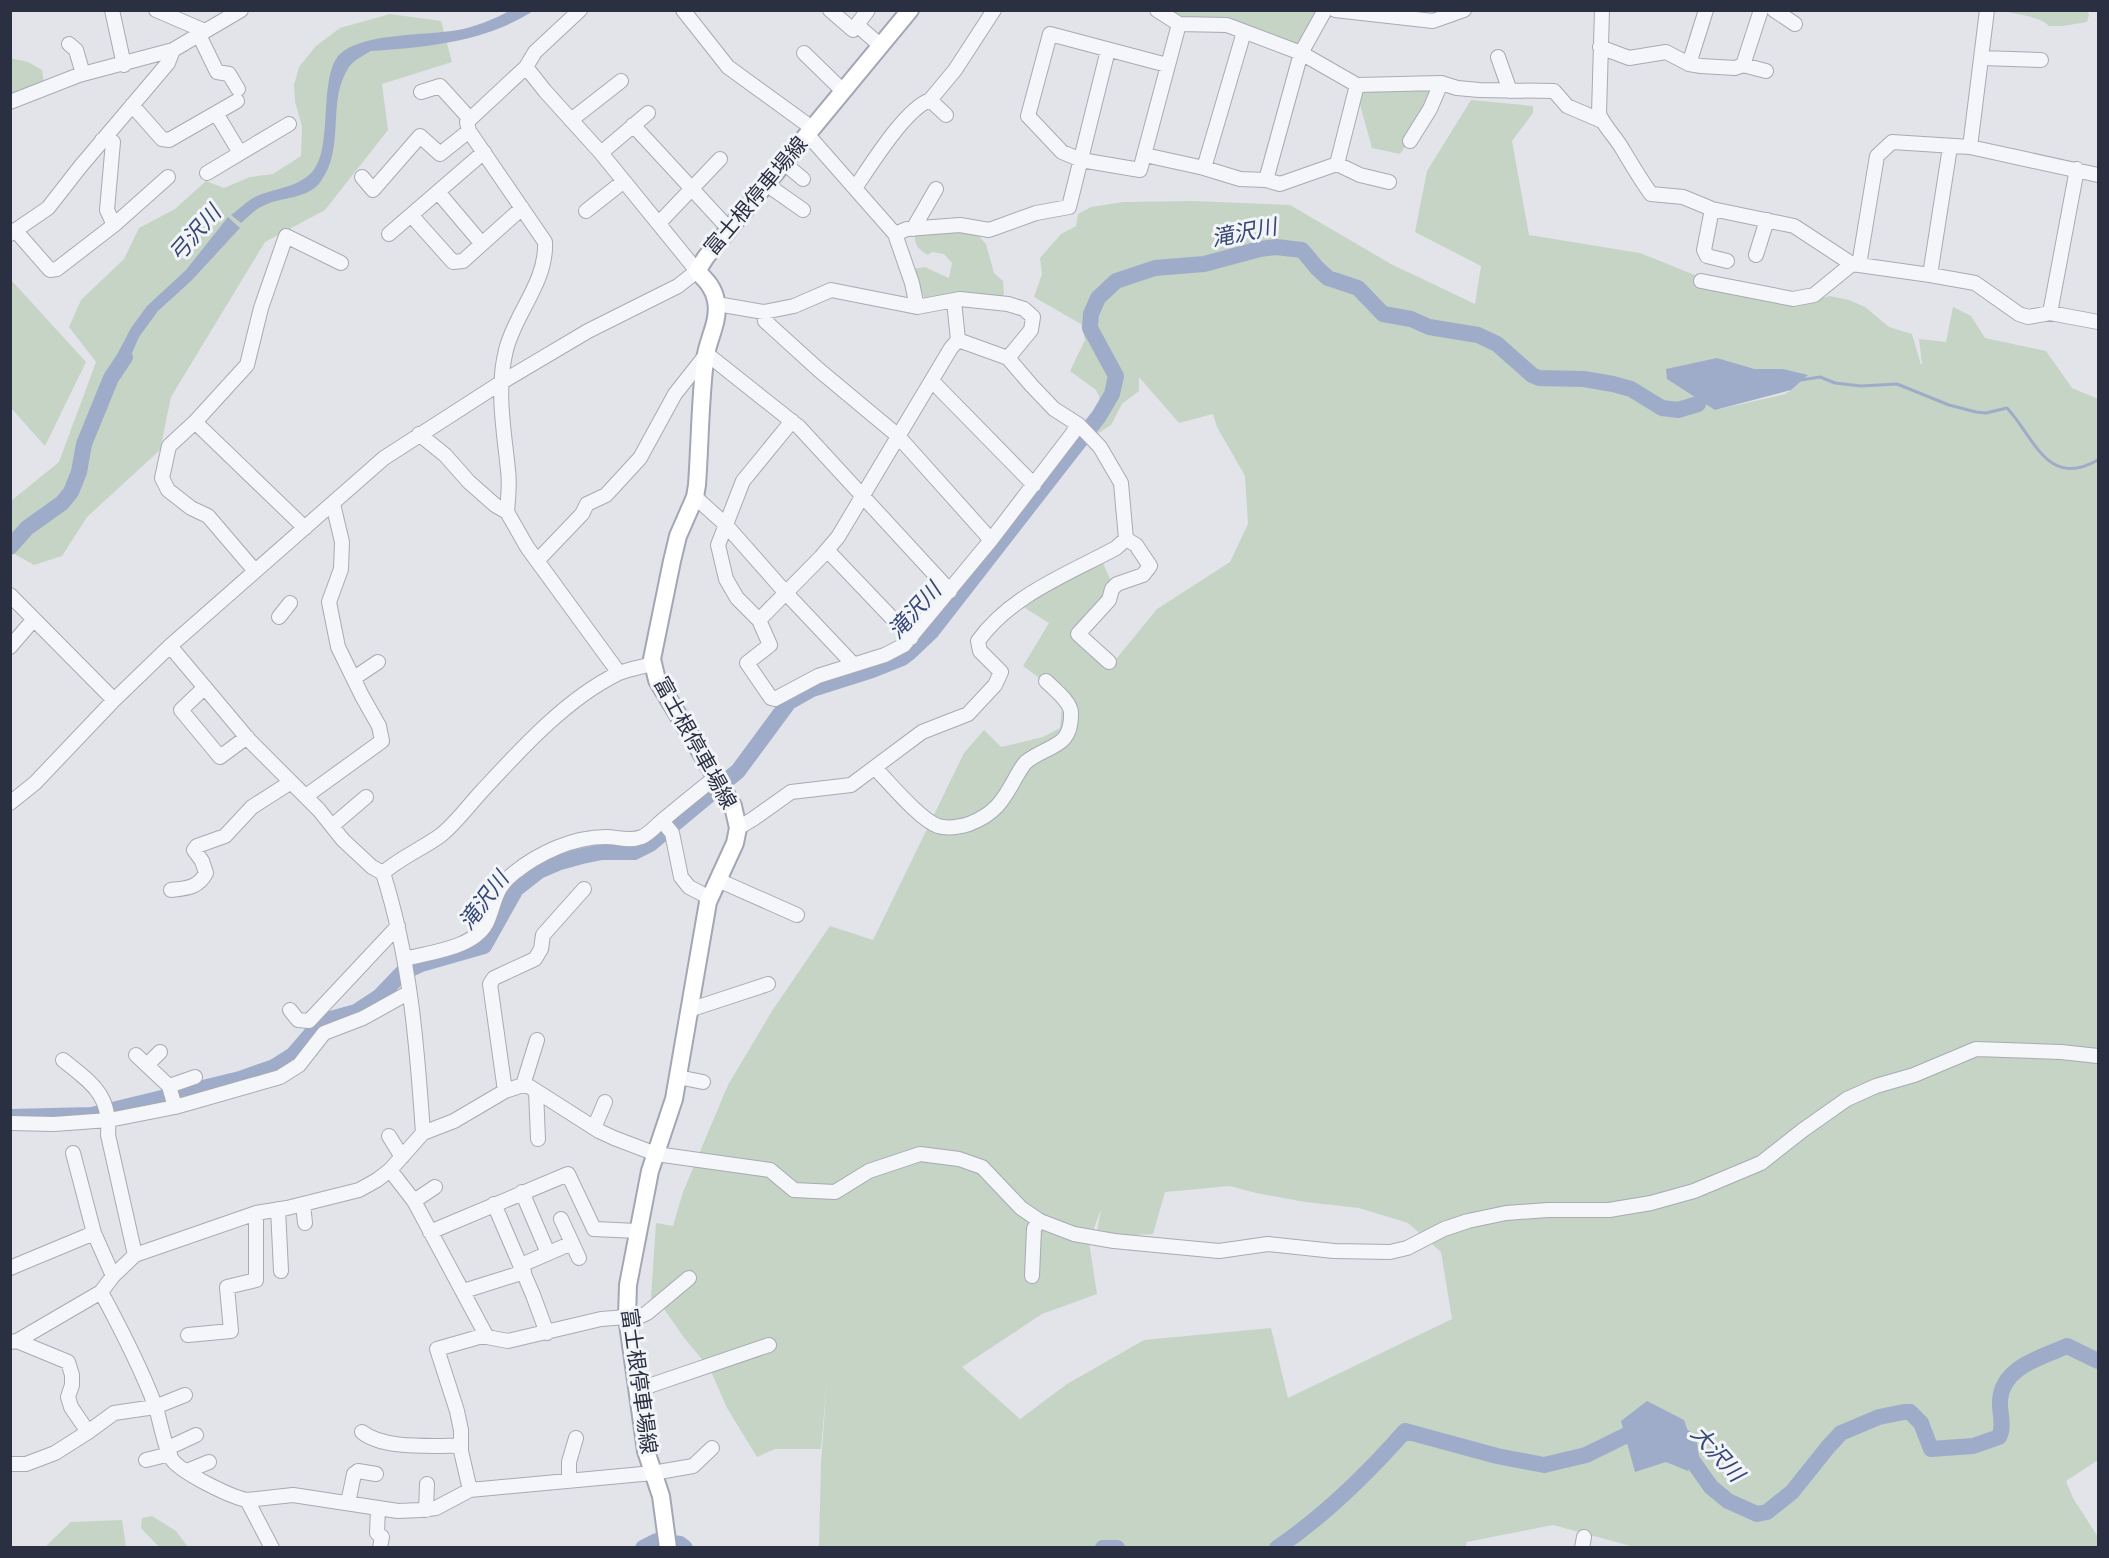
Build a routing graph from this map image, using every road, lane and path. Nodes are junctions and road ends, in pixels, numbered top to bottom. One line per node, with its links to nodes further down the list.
1 (112, 10): 36 (street)
2 (156, 10): 24 (street)
3 (241, 10): 24 (street)
4 (580, 10): 39 (street)
5 (683, 10): 59 (street)
6 (830, 10): 22 (street)
7 (868, 10): 22 (street)
8 (910, 10): 26 (main road, 富士根停車場線)
9 (994, 10): 48 (street)
10 (1157, 10): 20 (street)
11 (1325, 10): 31 (street)
12 (1335, 10): 19 (street)
13 (1464, 10): 19 (street)
14 (1602, 10): 27 (street)
15 (1706, 10): 35 (street)
16 (1761, 10): 38 (street)
17 (1774, 10): 21 (street)
18 (1987, 10): 33 (street)
19 (1434, 16)
20 (1179, 24): 23 (street); 37 (street)
21 (1795, 24)
22 (857, 25): 26 (street)
23 (1244, 32): 31 (street); 72 (street)
24 (202, 33): 28 (street); 51 (street)
25 (69, 44): 41 (street)
26 (881, 46): 45 (main road, 富士根停車場線)
27 (1600, 47): 35 (street); 55 (street)
28 (173, 50): 36 (street); 50 (street)
29 (1108, 50): 37 (street); 69 (street); 69 (street)
30 (804, 53): 45 (street)
31 (1301, 53): 44 (street); 79 (street)
32 (1498, 57): 46 (street)
33 (1981, 58): 34 (street); 63 (street)
34 (2041, 60)
35 (1689, 64): 38 (street)
36 (124, 65): 41 (street)
37 (1167, 65): 67 (street)
38 (1743, 65): 40 (street)
39 (526, 67): 54 (street); 57 (street)
40 (1766, 71)
41 (83, 74): 49 (street)
42 (621, 81): 54 (street)
43 (1441, 83): 44 (street); 46 (street); 61 (street)
44 (1357, 85): 71 (street)
45 (843, 91): 59 (main road, 富士根停車場線)
46 (1510, 91): 55 (street)
47 (421, 92): 57 (street)
48 (930, 100): 53 (street); 84 (street)
49 (10, 102)
50 (132, 105): 51 (street); 60 (street)
51 (216, 113): 65 (street)
52 (648, 113): 58 (street)
53 (946, 115)
54 (571, 120): 66 (street)
55 (1602, 121): 88 (street)
56 (289, 124): 65 (street)
57 (470, 125): 64 (street); 77 (street)
58 (633, 125): 66 (street); 83 (street)
59 (810, 132): 70 (main road, 富士根停車場線); 84 (street)
60 (102, 141): 94 (street); 97 (street)
61 (1410, 141)
62 (1950, 147): 63 (street); 104 (street); 106 (street)
63 (1970, 147): 73 (street)
64 (484, 152): 86 (street); 87 (street)
65 (240, 153): 74 (street)
66 (601, 153): 80 (street)
67 (1145, 155): 69 (street); 72 (street)
68 (720, 159): 83 (street)
69 (1081, 160): 96 (street)
70 (784, 163): 78 (street); 82 (main road, 富士根停車場線)
71 (1337, 164): 79 (street); 81 (street)
72 (1204, 168): 79 (street)
73 (2077, 169): 75 (street); 112 (street)
74 (207, 172)
75 (2098, 175)
76 (168, 177): 94 (street)
77 (362, 177)
78 (803, 179)
79 (1266, 180)
80 (624, 181): 89 (street); 93 (street)
81 (1389, 182)
82 (766, 184): 90 (street); 95 (main road, 富士根停車場線)
83 (693, 188): 93 (street); 95 (street)
84 (855, 188): 99 (street)
85 (936, 189): 96 (street)
86 (438, 192): 91 (street); 100 (street)
87 (522, 208): 100 (street); 118 (street)
88 (1712, 209): 92 (street); 102 (street)
89 (586, 210)
90 (803, 210)
91 (411, 215): 98 (street); 100 (street)
92 (1767, 220): 101 (street); 104 (street)
93 (659, 223): 105 (street)
94 (114, 225): 97 (street)
95 (729, 229): 105 (main road, 富士根停車場線)
96 (913, 229): 99 (street)
97 (13, 232)
98 (389, 234)
99 (895, 234): 110 (street)
100 (482, 244)
101 (1756, 255)
102 (1727, 261)
103 (341, 263): 120 (street)
104 (1855, 264): 106 (street); 107 (street)
105 (697, 271): 109 (main road, 富士根停車場線); 118 (street)
106 (1930, 275): 112 (street)
107 (1701, 282)
108 (954, 301): 110 (street); 114 (street); 116 (street)
109 (717, 304): 111 (street); 115 (main road, 富士根停車場線)
110 (917, 307): 111 (street)
111 (764, 312): 123 (street)
112 (2050, 313): 113 (street)
113 (2098, 322)
114 (958, 340): 116 (street); 117 (street)
115 (706, 355): 119 (street); 125 (main road, 富士根停車場線); 134 (street)
116 (1008, 358): 121 (street)
117 (932, 381): 123 (street); 124 (street)
118 (502, 382): 122 (street); 128 (street)
119 (792, 421): 126 (street); 129 (street)
120 (195, 422): 130 (street); 135 (street)
121 (1081, 428): 124 (street); 131 (street)
122 (419, 434): 127 (street); 128 (street)
123 (897, 435): 126 (street); 132 (street)
124 (1035, 485): 132 (street)
125 (695, 497): 129 (street); 148 (main road, 富士根停車場線)
126 (862, 497): 133 (street); 136 (street)
127 (333, 504): 130 (street); 151 (street)
128 (507, 512): 134 (street)
129 (725, 524): 137 (street); 142 (street)
130 (305, 528): 135 (street)
131 (1126, 538): 147 (street); 156 (street)
132 (991, 540): 136 (street)
133 (827, 550): 137 (street); 143 (street)
134 (537, 561): 150 (street)
135 (255, 571): 144 (street)
136 (950, 591): 143 (street)
137 (785, 592): 142 (street); 149 (street)
138 (10, 595): 141 (street)
139 (290, 603): 140 (street)
140 (279, 617)
141 (34, 619): 145 (street); 154 (street)
142 (759, 620): 149 (street)
143 (911, 638): 149 (street)
144 (170, 646): 153 (street); 154 (street)
145 (10, 647)
146 (378, 662): 151 (street)
147 (1109, 662)
148 (653, 664): 150 (street); 158 (main road, 富士根停車場線)
149 (853, 664)
150 (619, 673): 165 (street)
151 (354, 678): 159 (street)
152 (1046, 681): 156 (street)
153 (205, 687): 155 (street); 155 (street)
154 (114, 700): 161 (street)
155 (247, 737): 157 (street)
156 (875, 768): 164 (street)
157 (291, 782): 159 (street); 168 (street)
158 (720, 784): 162 (street); 164 (main road, 富士根停車場線)
159 (306, 796): 163 (street)
160 (366, 797): 163 (street)
161 (10, 804)
162 (662, 821): 169 (street); 172 (street)
163 (332, 826): 165 (street)
164 (738, 828): 166 (main road, 富士根停車場線)
165 (383, 873): 171 (street)
166 (718, 880): 169 (main road, 富士根停車場線); 170 (street)
167 (584, 889): 188 (street)
168 (171, 890)
169 (710, 898): 175 (main road, 富士根停車場線)
170 (797, 915)
171 (398, 926): 172 (street); 176 (street)
172 (405, 961): 174 (street)
173 (768, 984): 175 (street)
174 (408, 988): 191 (street); 195 (street)
175 (689, 1010): 184 (main road, 富士根停車場線)
176 (290, 1011)
177 (537, 1040): 186 (street)
178 (160, 1052): 182 (street)
179 (136, 1055): 182 (street)
180 (2098, 1056): 210 (street)
181 (63, 1059): 192 (street)
182 (147, 1065): 187 (street)
183 (195, 1077): 187 (street)
184 (678, 1077): 185 (street); 199 (main road, 富士根停車場線)
185 (704, 1082)
186 (523, 1085): 188 (street); 189 (street)
187 (169, 1086): 191 (street)
188 (505, 1091): 195 (street)
189 (537, 1091): 194 (street); 197 (street)
190 (604, 1102): 194 (street)
191 (176, 1107): 192 (street)
192 (110, 1120): 193 (street); 217 (street)
193 (10, 1123)
194 (594, 1128): 199 (street)
195 (423, 1133): 200 (street)
196 (389, 1136): 200 (street)
197 (538, 1139)
198 (72, 1153): 214 (street)
199 (657, 1154): 210 (street); 212 (main road, 富士根停車場線)
200 (402, 1157): 201 (street)
201 (390, 1170): 204 (street); 205 (street)
202 (435, 1187): 204 (street)
203 (522, 1192): 206 (street); 212 (street); 216 (street)
204 (414, 1201): 213 (street)
205 (303, 1204): 207 (street); 211 (street)
206 (495, 1204): 213 (street); 220 (street)
207 (278, 1209): 208 (street); 221 (street)
208 (256, 1213): 217 (street); 229 (street)
209 (561, 1219): 215 (street)
210 (1039, 1220): 223 (street)
211 (304, 1223)
212 (638, 1231): 227 (main road, 富士根停車場線)
213 (430, 1232): 230 (street)
214 (94, 1233): 219 (street); 222 (street)
215 (572, 1242): 216 (street); 218 (street)
216 (548, 1253): 220 (street)
217 (135, 1255): 222 (street)
218 (579, 1258)
219 (10, 1268)
220 (522, 1268): 225 (street); 228 (street)
221 (281, 1271)
222 (112, 1276): 226 (street)
223 (1032, 1276)
224 (689, 1278): 227 (street)
225 (467, 1290)
226 (100, 1292): 231 (street); 235 (street)
227 (628, 1320): 228 (street); 233 (main road, 富士根停車場線)
228 (547, 1333): 230 (street)
229 (188, 1335)
230 (488, 1337): 240 (street)
231 (14, 1342): 236 (street)
232 (769, 1345): 233 (street)
233 (637, 1390): 247 (main road, 富士根停車場線)
234 (185, 1395): 235 (street)
235 (155, 1407): 236 (street); 242 (street)
236 (88, 1432): 245 (street)
237 (362, 1432): 240 (street)
238 (196, 1435): 242 (street)
239 (576, 1438): 249 (street)
240 (461, 1446): 251 (street)
241 (712, 1448): 247 (street)
242 (169, 1451): 243 (street); 246 (street)
243 (146, 1460)
244 (209, 1462): 246 (street)
245 (10, 1464)
246 (187, 1471): 252 (street)
247 (653, 1473): 249 (street); 256 (main road, 富士根停車場線)
248 (376, 1474): 253 (street)
249 (569, 1481): 251 (street)
250 (427, 1484): 255 (street)
251 (471, 1490): 255 (street)
252 (247, 1500): 253 (street); 257 (street)
253 (348, 1503): 254 (street)
254 (378, 1508): 255 (street); 258 (street)
255 (426, 1510)
256 (667, 1542)
257 (272, 1548)
258 (380, 1548)

